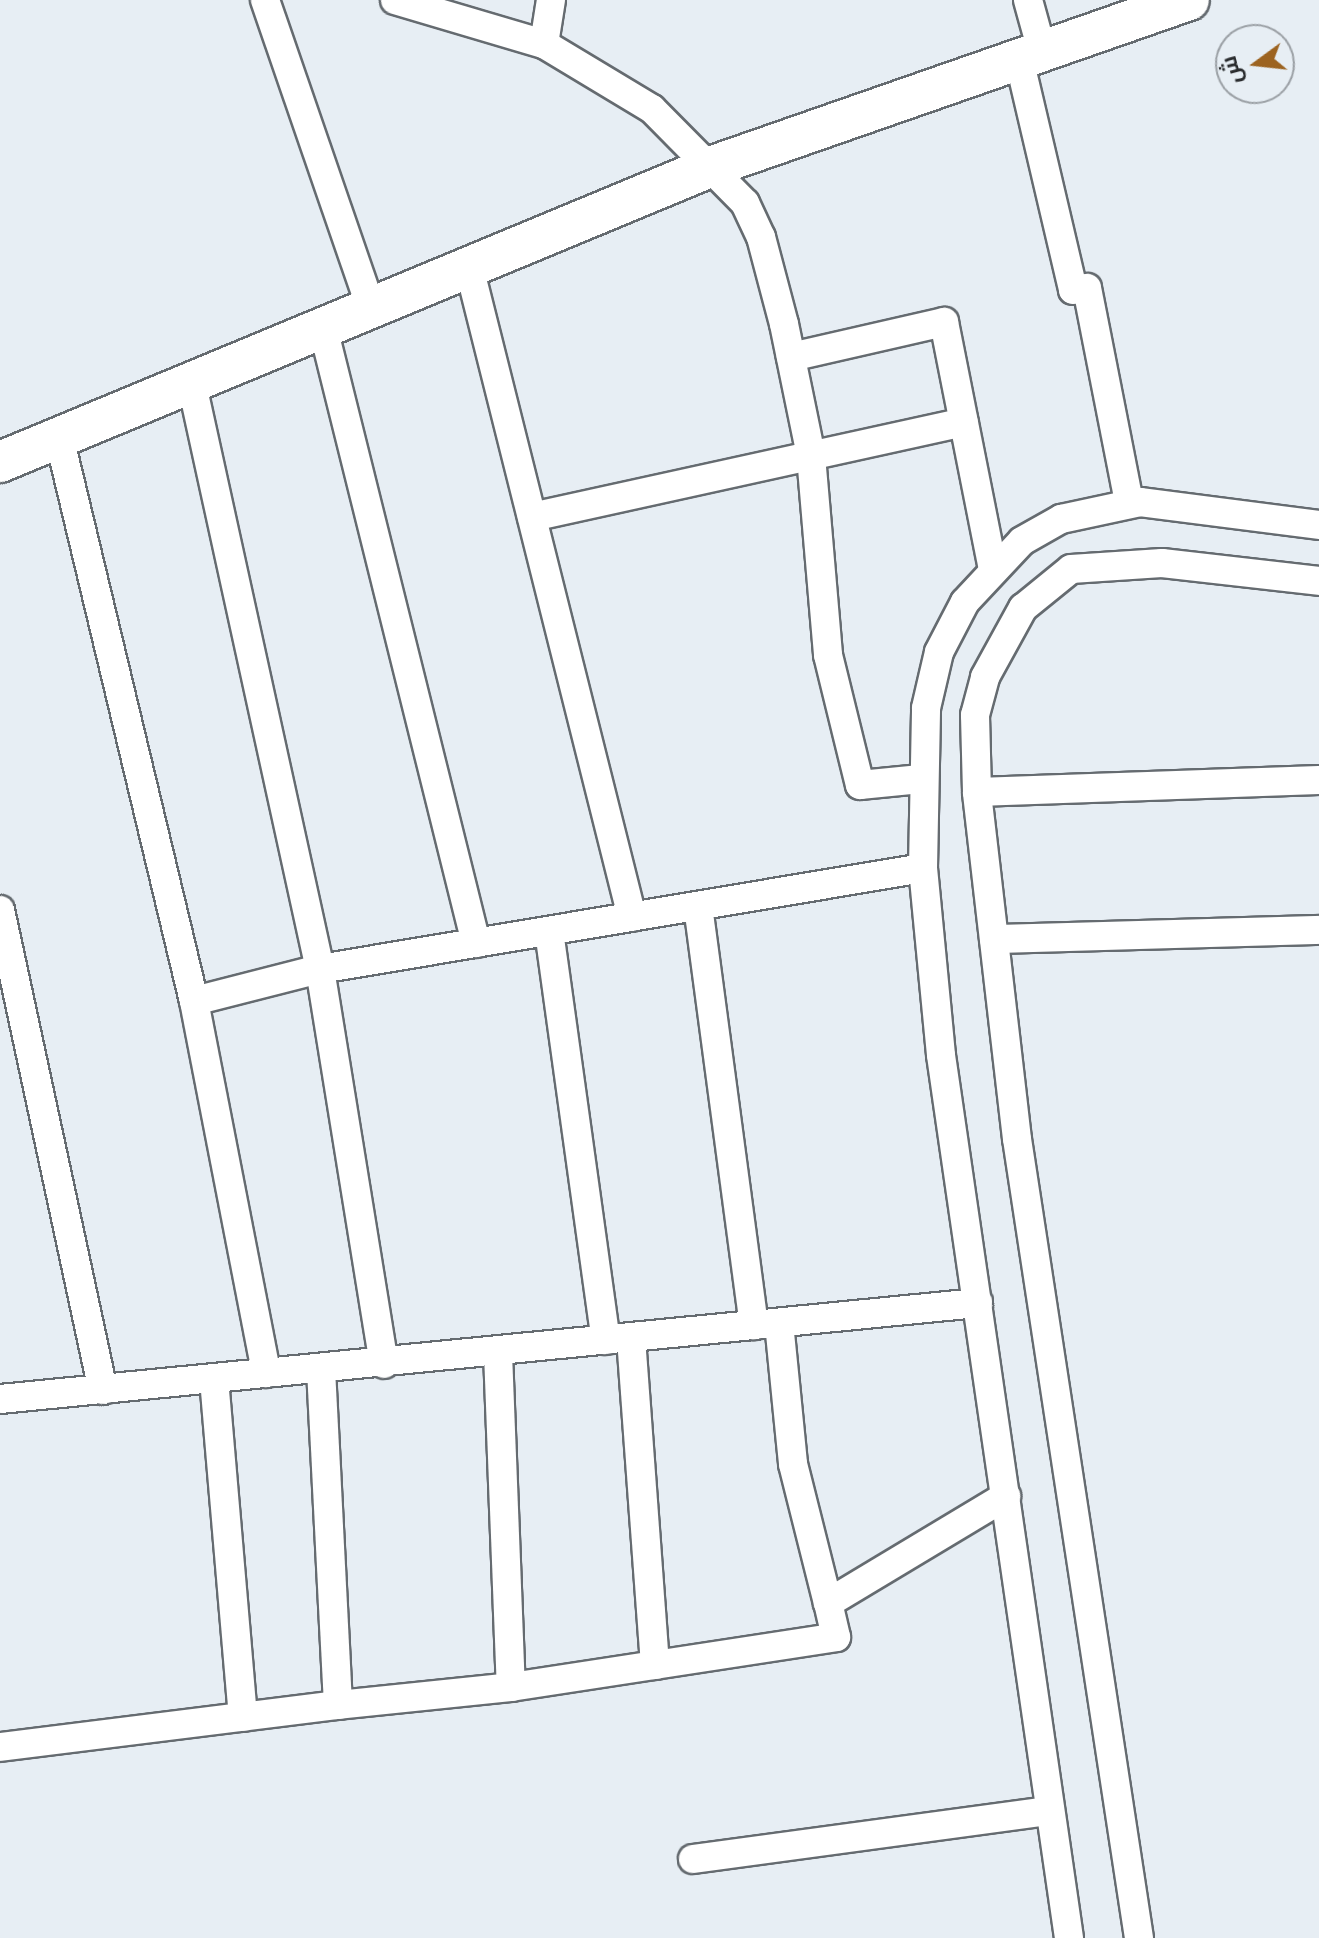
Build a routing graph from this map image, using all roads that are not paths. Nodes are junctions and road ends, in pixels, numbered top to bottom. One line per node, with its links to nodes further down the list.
1 (265, 0): 11 (street)
2 (395, 0): 6 (street)
3 (551, 0): 7 (street)
4 (1028, 0): 8 (street)
5 (1189, 0): 8 (main road)
6 (429, 5): 7 (street)
7 (544, 44): 9 (street)
8 (1031, 55): 9 (main road); 19 (street)
9 (710, 167): 10 (main road); 13 (street)
10 (469, 267): 11 (main road); 20 (street)
11 (371, 308): 12 (main road)
12 (323, 328): 14 (main road); 34 (street)
13 (791, 357): 15 (street); 17 (street)
14 (191, 380): 16 (main road); 35 (street)
15 (964, 422): 17 (street); 22 (street)
16 (59, 437): 18 (main road); 36 (street)
17 (811, 456): 20 (street); 24 (street)
18 (0, 462)
19 (1129, 503): 21 (street); 22 (street)
20 (532, 517): 30 (street)
21 (1319, 525)
22 (993, 570): 24 (street)
23 (1319, 581): 26 (street)
24 (921, 779): 27 (street)
25 (1319, 780): 26 (street)
26 (977, 792): 33 (street)
27 (923, 868): 28 (street); 37 (street)
28 (698, 906): 30 (street); 38 (street)
29 (0, 910): 45 (street)
30 (632, 917): 32 (street)
31 (1319, 930): 33 (street)
32 (549, 931): 34 (street); 39 (street)
33 (994, 939): 57 (street)
34 (476, 943): 35 (street)
35 (320, 969): 36 (street); 41 (street)
36 (194, 1001): 43 (street)
37 (978, 1303): 38 (street); 47 (street)
38 (767, 1324): 39 (street); 48 (street)
39 (618, 1339): 40 (street); 49 (street)
40 (498, 1353): 41 (street); 50 (street)
41 (384, 1364): 42 (street)
42 (321, 1369): 43 (street); 51 (street)
43 (266, 1373): 44 (street)
44 (214, 1379): 45 (street); 52 (street)
45 (103, 1390): 46 (street)
46 (0, 1399)
47 (1006, 1496): 48 (street); 54 (street)
48 (828, 1603): 49 (street)
49 (655, 1665): 50 (street)
50 (511, 1687): 51 (street)
51 (338, 1705): 52 (street)
52 (243, 1717): 53 (street)
53 (0, 1747)
54 (1050, 1811): 55 (street); 56 (street)
55 (693, 1859)
56 (1069, 1938)
57 (1139, 1938)

